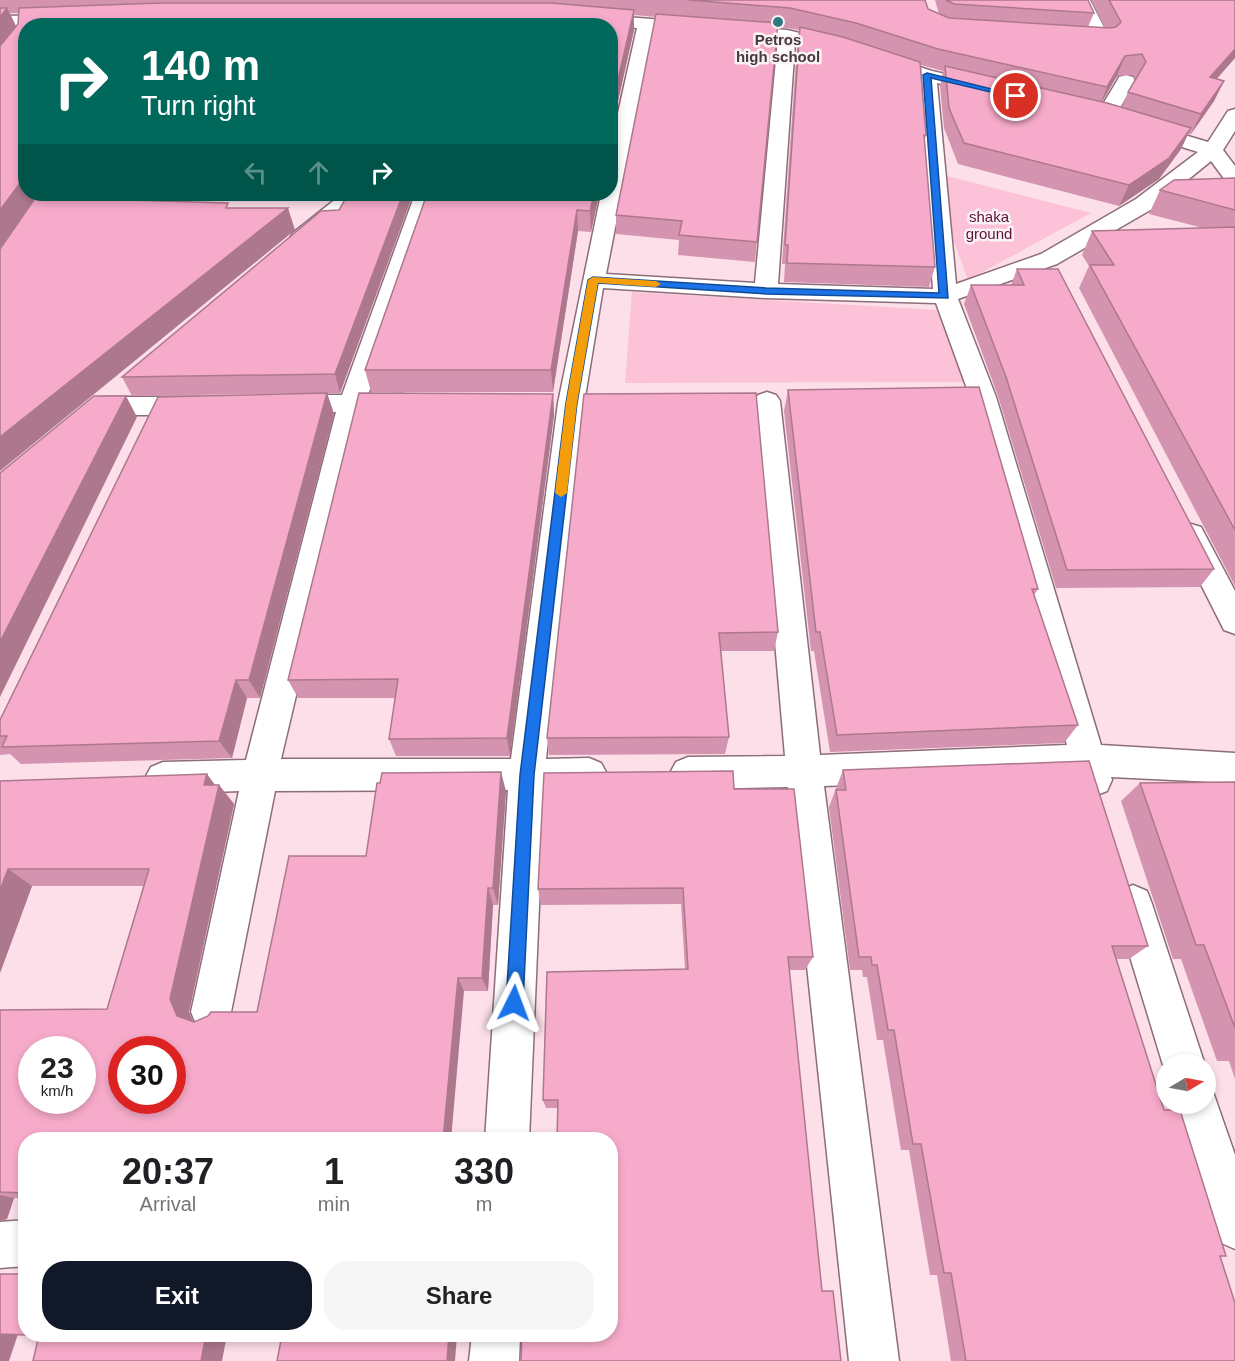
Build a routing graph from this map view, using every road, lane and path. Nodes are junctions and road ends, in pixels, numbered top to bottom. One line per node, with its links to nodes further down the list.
1 (1082, 0): 7 (street)
2 (618, 20): 4 (street)
3 (0, 21): 5 (street)
4 (647, 22): 6 (street); 15 (street)
5 (18, 26)
6 (787, 35): 8 (street); 22 (street)
7 (1057, 38)
8 (927, 75): 10 (street); 23 (street)
9 (1126, 81): 13 (street)
10 (1005, 93)
11 (1082, 111): 13 (street)
12 (1235, 115): 14 (street)
13 (1105, 117): 14 (street)
14 (1213, 150): 16 (street); 23 (street)
15 (618, 161)
16 (1235, 180)
17 (346, 201): 20 (street)
18 (423, 201): 26 (street)
19 (610, 201): 21 (street)
20 (282, 254)
21 (593, 280): 22 (street); 38 (street)
22 (766, 291): 23 (street)
23 (945, 296): 32 (street)
24 (129, 383): 29 (street)
25 (767, 401): 34 (street)
26 (352, 403): 27 (street); 28 (street); 37 (street)
27 (433, 403)
28 (261, 405)
29 (227, 406)
30 (1180, 515): 31 (street)
31 (1235, 621)
32 (1088, 760): 33 (street); 34 (street); 40 (street)
33 (1235, 768)
34 (804, 771): 35 (street); 51 (street)
35 (654, 773)
36 (619, 774): 38 (street)
37 (260, 775): 38 (street); 39 (street); 42 (street)
38 (527, 775): 45 (street)
39 (130, 779)
40 (1102, 805)
41 (1124, 873): 43 (street)
42 (211, 1012)
43 (1181, 1054)
44 (1200, 1114): 46 (street)
45 (507, 1132)
46 (1235, 1226)
47 (18, 1244): 48 (street)
48 (0, 1245)
49 (495, 1342): 50 (street)
50 (494, 1361)
51 (874, 1361)

